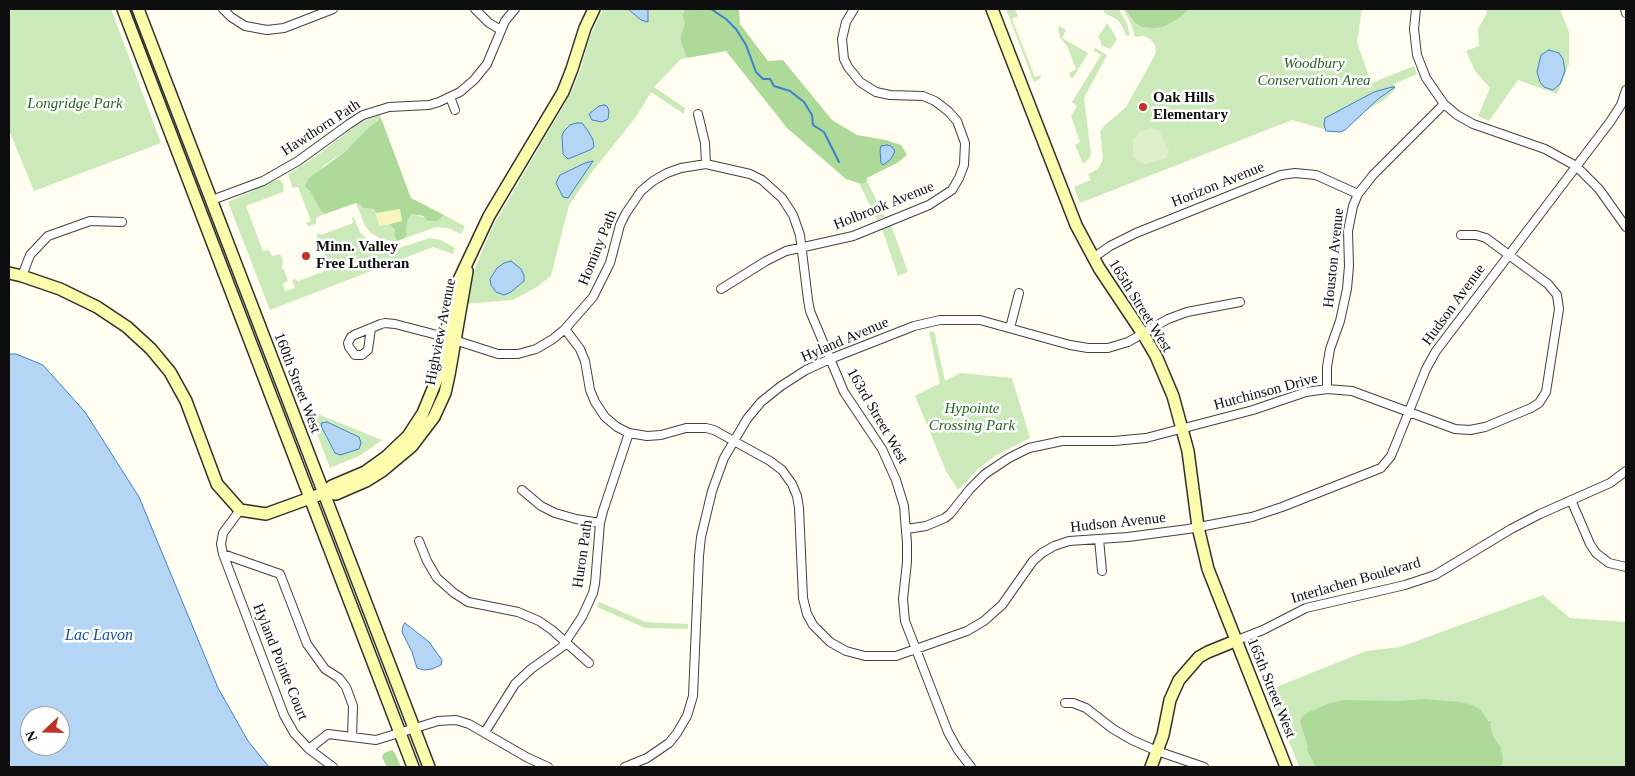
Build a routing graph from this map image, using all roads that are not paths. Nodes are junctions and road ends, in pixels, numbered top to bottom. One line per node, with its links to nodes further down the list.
1 (123, 9): 48 (street, 160th Street West)
2 (138, 9): 22 (street, 160th Street West)
3 (223, 9): 4 (street)
4 (332, 9)
5 (475, 9): 13 (street)
6 (515, 9): 13 (street, Hawthorn Path)
7 (854, 9): 26 (street, Holbrook Avenue)
8 (992, 9): 28 (street, 165th Street West)
9 (1416, 9): 16 (street)
10 (1625, 9): 12 (street)
11 (590, 10): 38 (street, Highview Avenue)
12 (1626, 13)
13 (502, 30): 15 (street, Hawthorn Path)
14 (1626, 90): 20 (street, Hudson Avenue)
15 (450, 98): 17 (street); 22 (street, Hawthorn Path)
16 (1444, 104): 20 (street); 21 (street, Houston Avenue)
17 (455, 110)
18 (698, 114): 19 (street)
19 (706, 164): 26 (street, Hominy Path); 36 (street, Hominy Path)
20 (1576, 166): 24 (street); 27 (street, Hudson Avenue)
21 (1358, 194): 28 (street, Horizon Avenue); 40 (street, Houston Avenue)
22 (212, 200): 47 (street, 160th Street West)
23 (122, 222): 30 (street)
24 (1626, 227)
25 (1461, 235): 27 (street)
26 (802, 247): 31 (street, Holbrook Avenue); 39 (street, 163rd Street West)
27 (1509, 255): 41 (street, Hudson Avenue); 41 (street, Hutchinson Drive)
28 (1093, 258): 37 (street, 165th Street West)
29 (9, 273): 30 (street)
30 (22, 276): 50 (street)
31 (721, 289)
32 (1019, 293): 35 (street)
33 (1240, 302): 37 (street, Hyland Avenue)
34 (371, 328): 38 (street, Hominy Path)
35 (1010, 328): 37 (street, Hyland Avenue); 39 (street, Hyland Avenue)
36 (565, 329): 38 (street, Hominy Path); 43 (street, Hudson Avenue)
37 (1143, 334): 42 (street, 165th Street West)
38 (450, 338): 47 (street, Highview Avenue)
39 (830, 359): 44 (street, Hyland Avenue); 53 (street, 163rd Street West)
40 (1327, 389): 41 (street, Hutchinson Drive); 42 (street, Hutchinson Drive)
41 (1408, 412): 52 (street, Hudson Avenue)
42 (1183, 428): 52 (street, 165th Street West); 53 (street, Hutchinson Drive)
43 (629, 433): 44 (street, Hudson Avenue); 51 (street, Huron Path)
44 (734, 440): 61 (street, Hudson Avenue); 74 (street, Hyland Avenue)
45 (1626, 471): 49 (street, Interlachen Boulevard)
46 (522, 490): 51 (street)
47 (324, 493): 48 (street, Highview Avenue); 64 (street, 160th Street West)
48 (310, 498): 50 (street, Highview Avenue); 66 (street, 160th Street West)
49 (1572, 500): 57 (street); 59 (street, Interlachen Boulevard)
50 (240, 510): 56 (street)
51 (600, 523): 60 (street, Huron Path)
52 (1198, 527): 54 (street, Hudson Avenue); 59 (street, 165th Street West)
53 (907, 529): 61 (street, 163rd Street West)
54 (1099, 539): 58 (street); 61 (street, Hudson Avenue)
55 (419, 541): 60 (street)
56 (223, 554): 67 (street); 68 (street, Hyland Pointe Court)
57 (1626, 567)
58 (1102, 571)
59 (1235, 641): 69 (street, Interlachen Boulevard); 78 (street, 165th Street West)
60 (566, 642): 62 (street); 65 (street, Huron Path)
61 (915, 650): 75 (street, 163rd Street West)
62 (589, 663)
63 (1064, 702): 69 (street)
64 (414, 729): 65 (street); 66 (street); 72 (street, 160th Street West)
65 (485, 732): 73 (street)
66 (400, 733): 67 (street); 71 (street, 160th Street West)
67 (352, 737): 68 (street)
68 (309, 749): 70 (street, Hyland Pointe Court)
69 (1157, 751): 76 (street, Interlachen Boulevard); 77 (street)
70 (333, 767)
71 (414, 767)
72 (429, 767)
73 (548, 767)
74 (626, 767)
75 (972, 767)
76 (1151, 767)
77 (1204, 767)
78 (1286, 767)

